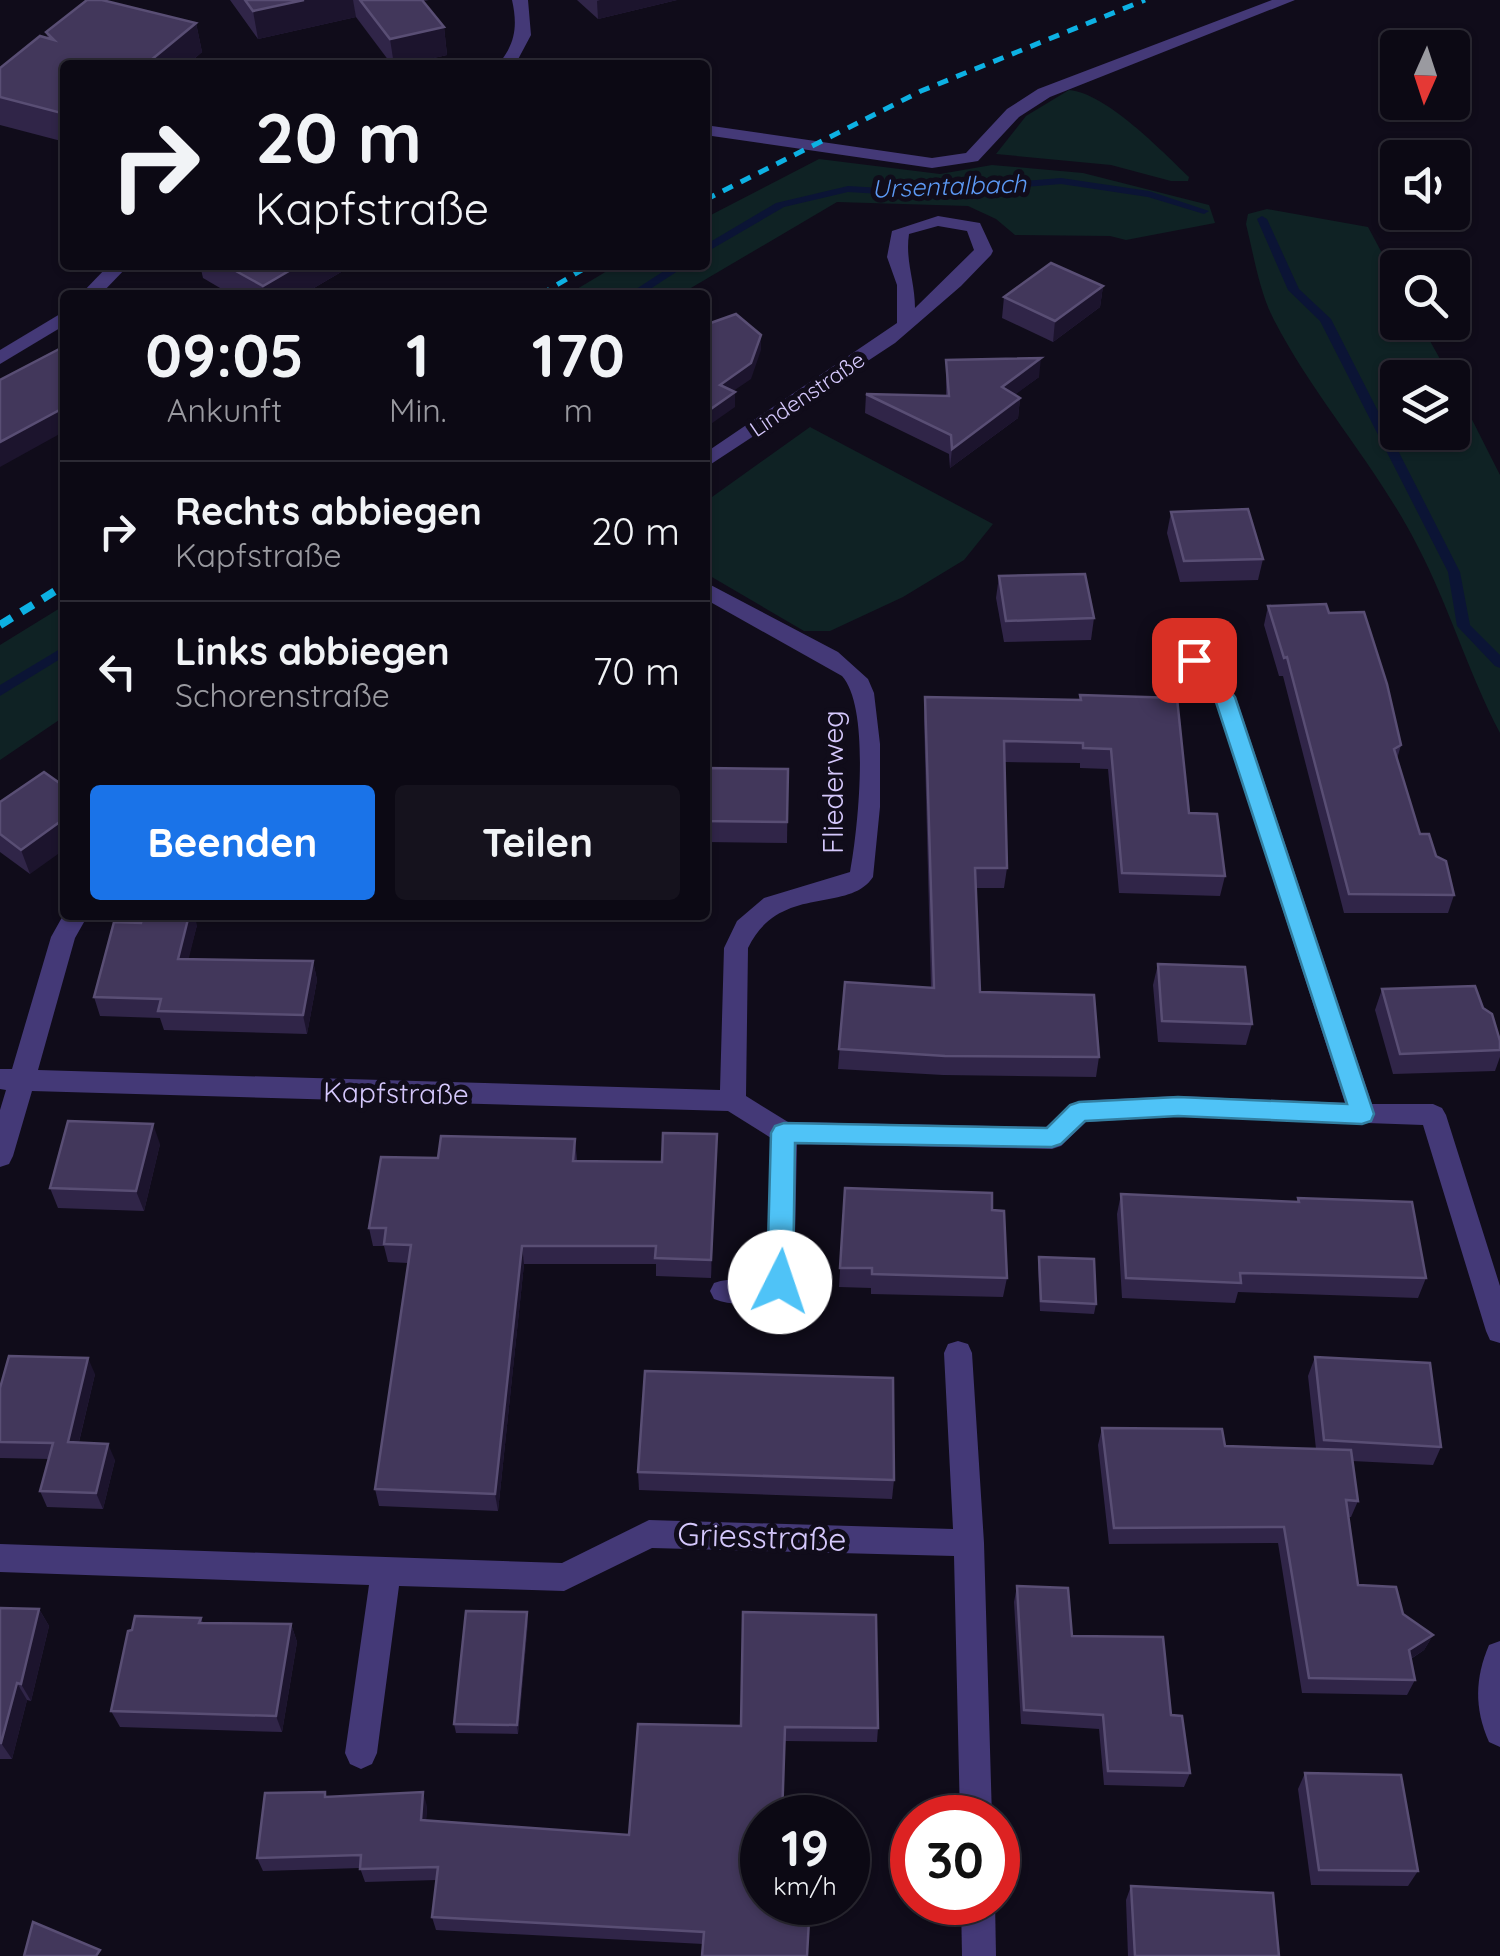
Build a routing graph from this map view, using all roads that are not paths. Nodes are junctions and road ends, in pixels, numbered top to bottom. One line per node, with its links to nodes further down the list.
1 (520, 0): 3 (street)
2 (1287, 0): 4 (street)
3 (512, 60)
4 (710, 131)
5 (115, 270): 6 (street)
6 (93, 290)
7 (60, 320): 9 (street)
8 (906, 322): 8 (street, Lindenstraße); 10 (street, Lindenstraße)
9 (0, 358)
10 (710, 459)
11 (710, 592): 15 (street, Fliederweg)
12 (1194, 660): 16 (street)
13 (73, 920): 14 (street)
14 (10, 1080): 15 (street, Kapfstraße); 18 (street)
15 (732, 1101): 17 (street, Kapfstraße)
16 (1362, 1114): 17 (street); 20 (street)
17 (784, 1133): 19 (street)
18 (0, 1156)
19 (724, 1291)
20 (1498, 1312)
21 (958, 1353): 22 (street)
22 (969, 1543): 24 (street, Griesstraße); 28 (street)
23 (0, 1558): 24 (street, Griesstraße)
24 (386, 1571): 27 (street)
25 (1500, 1656): 26 (street)
26 (1500, 1730)
27 (361, 1753)
28 (975, 1795)
29 (978, 1925): 30 (street)
30 (979, 1956)

